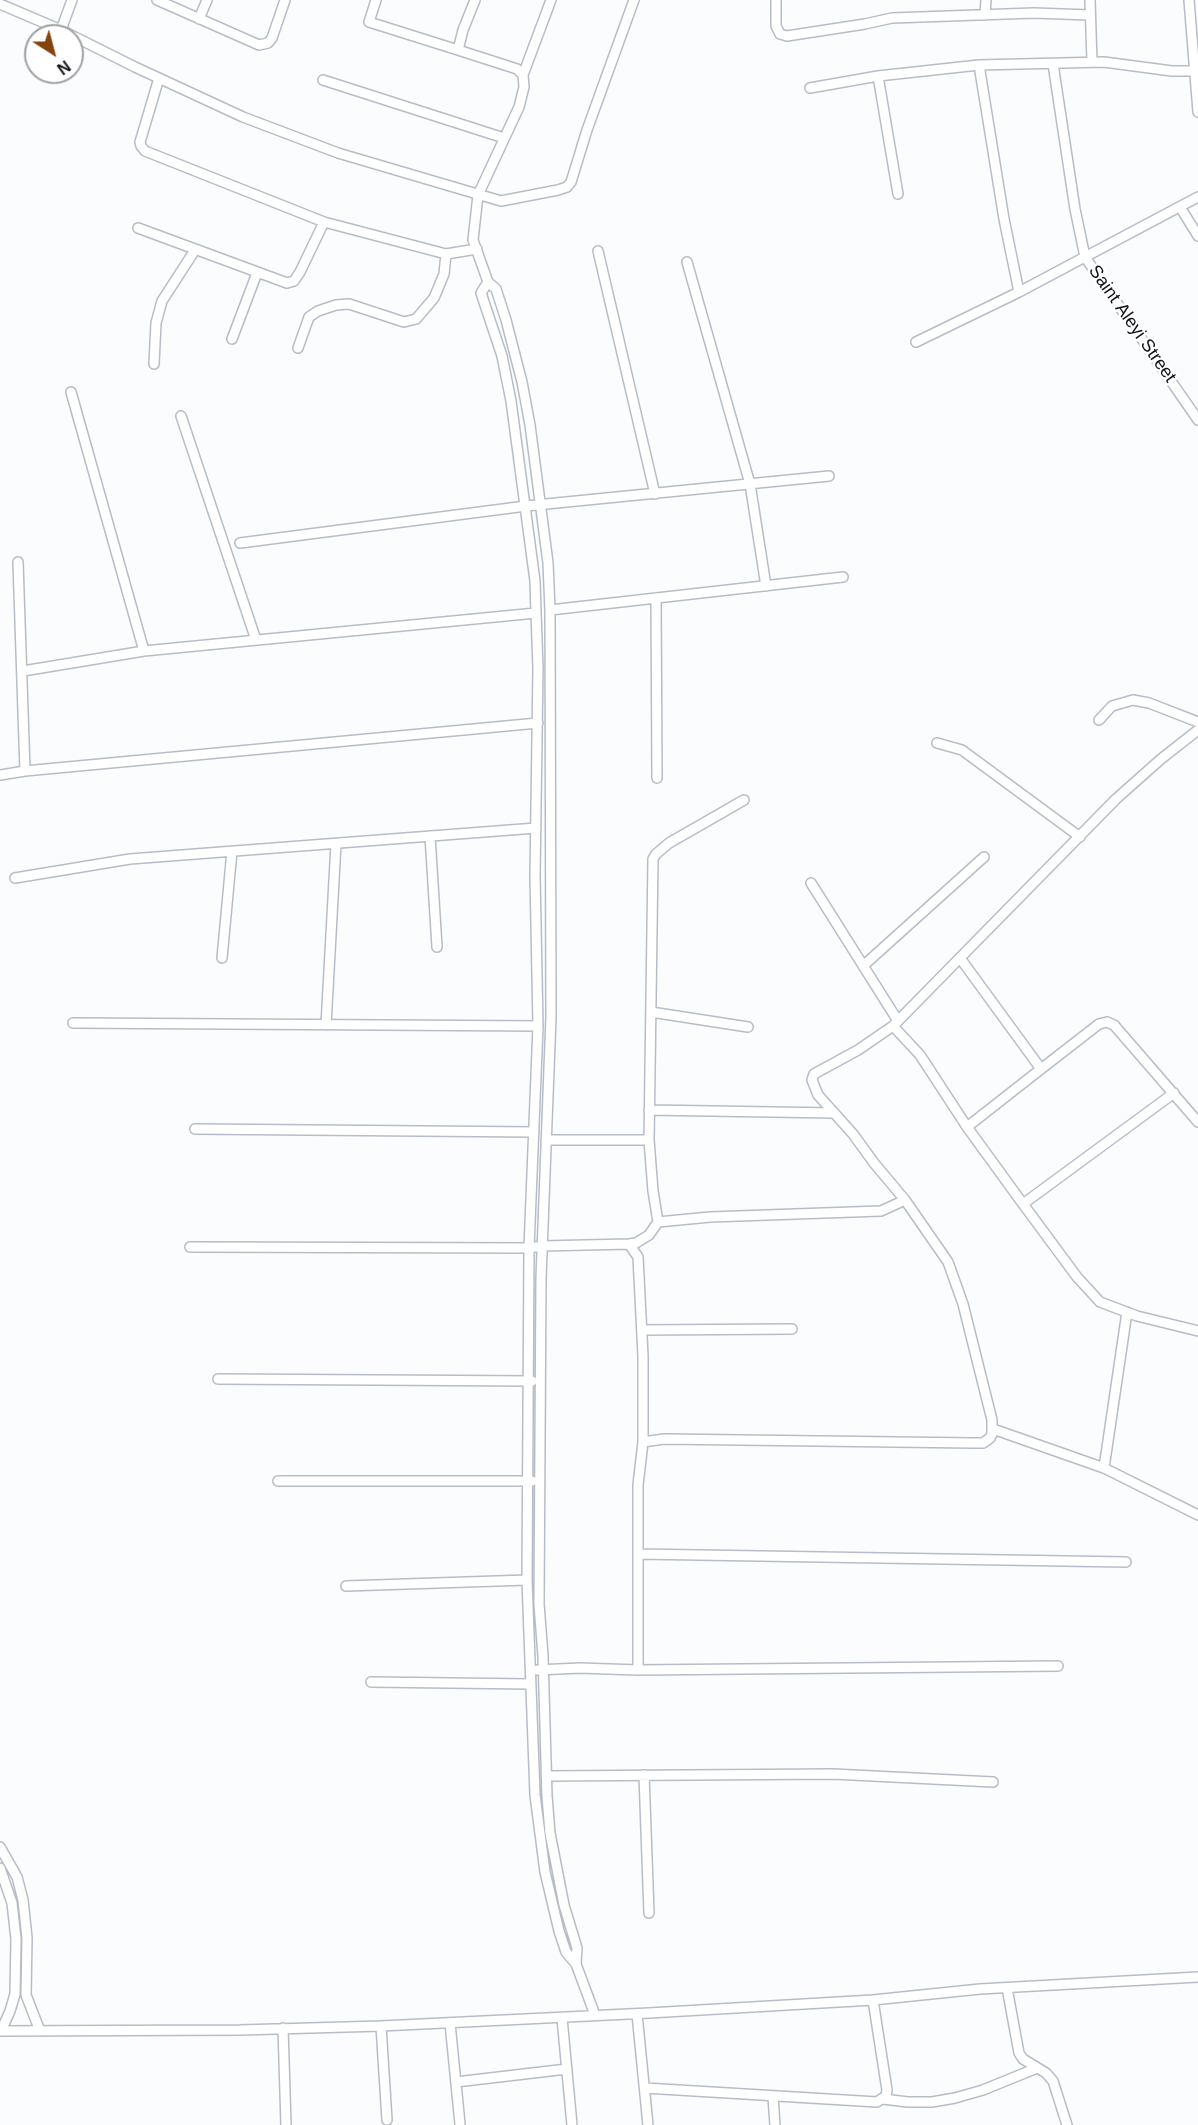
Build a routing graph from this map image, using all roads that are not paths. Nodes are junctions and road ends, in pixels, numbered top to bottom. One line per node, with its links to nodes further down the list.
1 (72, 0): 18 (street)
2 (158, 0): 16 (street)
3 (207, 0): 16 (street)
4 (285, 0): 16 (street)
5 (376, 0): 20 (street)
6 (475, 0): 20 (street)
7 (551, 0): 25 (street)
8 (634, 0): 33 (street)
9 (776, 0): 14 (street)
10 (986, 0): 14 (street)
11 (1090, 0): 15 (street)
12 (1189, 0): 24 (street)
13 (0, 4): 17 (street)
14 (985, 15): 15 (street)
15 (1090, 15): 21 (street)
16 (200, 19)
17 (48, 24)
18 (64, 24)
19 (84, 41): 27 (street)
20 (458, 50): 25 (street)
21 (1092, 62): 22 (street); 24 (street)
22 (1053, 64): 23 (street); 43 (street)
23 (980, 65): 26 (street); 47 (street)
24 (1196, 71): 30 (street)
25 (523, 75): 31 (street)
26 (878, 76): 29 (street); 32 (street)
27 (159, 78): 33 (street); 36 (street)
28 (323, 80): 31 (street)
29 (810, 88)
30 (1198, 112)
31 (504, 138): 33 (street)
32 (898, 194)
33 (478, 195): 39 (street)
34 (1198, 197): 35 (street)
35 (1180, 207): 38 (street); 43 (street)
36 (324, 222): 42 (street); 45 (street)
37 (138, 228): 40 (street)
38 (1198, 236)
39 (477, 249): 42 (street); 46 (street)
40 (195, 250): 45 (street); 51 (street)
41 (598, 250): 59 (street)
42 (446, 254): 50 (street)
43 (1085, 257): 47 (street); 56 (street, Saint Aleyi Street)
44 (687, 262): 58 (street)
45 (257, 273): 48 (street)
46 (488, 282): 53 (street); 54 (street)
47 (1019, 292): 49 (street)
48 (232, 339)
49 (916, 342)
50 (298, 348)
51 (154, 364)
52 (71, 392): 70 (street)
53 (526, 400): 54 (street); 60 (street)
54 (511, 401): 61 (street)
55 (181, 416): 69 (street)
56 (1198, 420)
57 (828, 476): 58 (street)
58 (750, 484): 59 (street); 65 (street)
59 (655, 494): 60 (street)
60 (540, 505): 61 (street); 67 (street)
61 (526, 506): 62 (street); 68 (street)
62 (240, 543)
63 (18, 562): 73 (street)
64 (843, 577): 65 (street)
65 (766, 586): 66 (street)
66 (656, 598): 67 (street); 81 (street)
67 (550, 610): 72 (street)
68 (536, 613): 69 (street); 71 (street)
69 (256, 640): 70 (street)
70 (144, 651): 73 (street)
71 (538, 668): 72 (street); 76 (street)
72 (551, 668): 89 (street)
73 (23, 671): 79 (street)
74 (1099, 720): 75 (street)
75 (1198, 722)
76 (538, 723): 79 (street); 83 (street)
77 (1198, 730): 85 (street)
78 (937, 743): 85 (street)
79 (25, 771): 80 (street)
80 (0, 775)
81 (657, 778)
82 (744, 800): 97 (street)
83 (536, 828): 84 (street); 88 (street)
84 (430, 836): 86 (street); 93 (street)
85 (1080, 837): 95 (street)
86 (336, 844): 87 (street); 100 (street)
87 (232, 851): 91 (street); 94 (street)
88 (536, 851): 89 (street); 101 (street)
89 (550, 852): 111 (street)
90 (984, 857): 96 (street)
91 (15, 878)
92 (811, 883): 96 (street)
93 (437, 947)
94 (222, 958)
95 (960, 958): 99 (street); 103 (street)
96 (863, 966): 99 (street)
97 (651, 1012): 102 (street); 105 (street)
98 (73, 1023): 100 (street)
99 (896, 1024): 106 (street); 108 (street)
100 (326, 1025): 101 (street)
101 (538, 1026): 110 (street)
102 (748, 1027)
103 (1041, 1069): 104 (street); 108 (street)
104 (1174, 1093): 107 (street); 114 (street)
105 (649, 1110): 106 (street); 112 (street)
106 (834, 1113): 113 (street)
107 (1198, 1122)
108 (967, 1127): 114 (street)
109 (195, 1129): 110 (street)
110 (534, 1132): 119 (street)
111 (546, 1140): 112 (street); 117 (street)
112 (649, 1140): 115 (street)
113 (905, 1200): 115 (street); 127 (street)
114 (1023, 1204): 120 (street)
115 (658, 1222): 116 (street)
116 (629, 1244): 117 (street); 122 (street)
117 (542, 1246): 119 (street); 126 (street)
118 (190, 1247): 119 (street)
119 (529, 1248): 125 (street)
120 (1127, 1312): 123 (street); 129 (street)
121 (792, 1329): 122 (street)
122 (642, 1330): 128 (street)
123 (1198, 1331)
124 (218, 1379): 125 (street)
125 (528, 1381): 126 (street); 132 (street)
126 (541, 1381): 131 (street)
127 (993, 1429): 128 (street); 129 (street)
128 (643, 1442): 134 (street)
129 (1104, 1468): 133 (street)
130 (278, 1480): 132 (street)
131 (541, 1480): 132 (street); 139 (street)
132 (529, 1481): 136 (street)
133 (1198, 1515)
134 (638, 1554): 135 (street); 140 (street)
135 (1126, 1562)
136 (526, 1580): 137 (street); 141 (street)
137 (346, 1586)
138 (1058, 1666): 140 (street)
139 (542, 1670): 140 (street); 141 (street); 145 (street)
140 (638, 1670)
141 (530, 1671): 143 (street)
142 (371, 1682): 143 (street)
143 (530, 1684): 152 (street)
144 (644, 1775): 145 (street); 146 (street); 151 (street)
145 (546, 1776): 152 (street)
146 (993, 1782)
147 (0, 1847): 149 (street)
148 (0, 1868): 150 (street)
149 (23, 1900): 150 (street); 163 (street)
150 (12, 1903): 162 (street)
151 (649, 1913)
152 (576, 1964): 156 (street)
153 (1198, 1977): 154 (street)
154 (1007, 1988): 155 (street); 164 (street)
155 (873, 2000): 157 (street); 169 (street)
156 (595, 2014): 157 (street); 158 (street)
157 (637, 2014): 167 (street)
158 (562, 2018): 159 (street); 165 (street)
159 (450, 2023): 160 (street); 166 (street)
160 (381, 2026): 161 (street); 170 (street)
161 (283, 2028): 163 (street); 172 (street)
162 (0, 2031): 163 (street)
163 (40, 2031)
164 (1037, 2068): 169 (street); 176 (street)
165 (567, 2069): 166 (street); 173 (street)
166 (456, 2082): 171 (street)
167 (645, 2088): 168 (street); 174 (street)
168 (773, 2097): 169 (street); 175 (street)
169 (883, 2099)
170 (387, 2120)
171 (460, 2124)
172 (285, 2125)
173 (572, 2125)
174 (648, 2125)
175 (775, 2125)
176 (1067, 2125)

